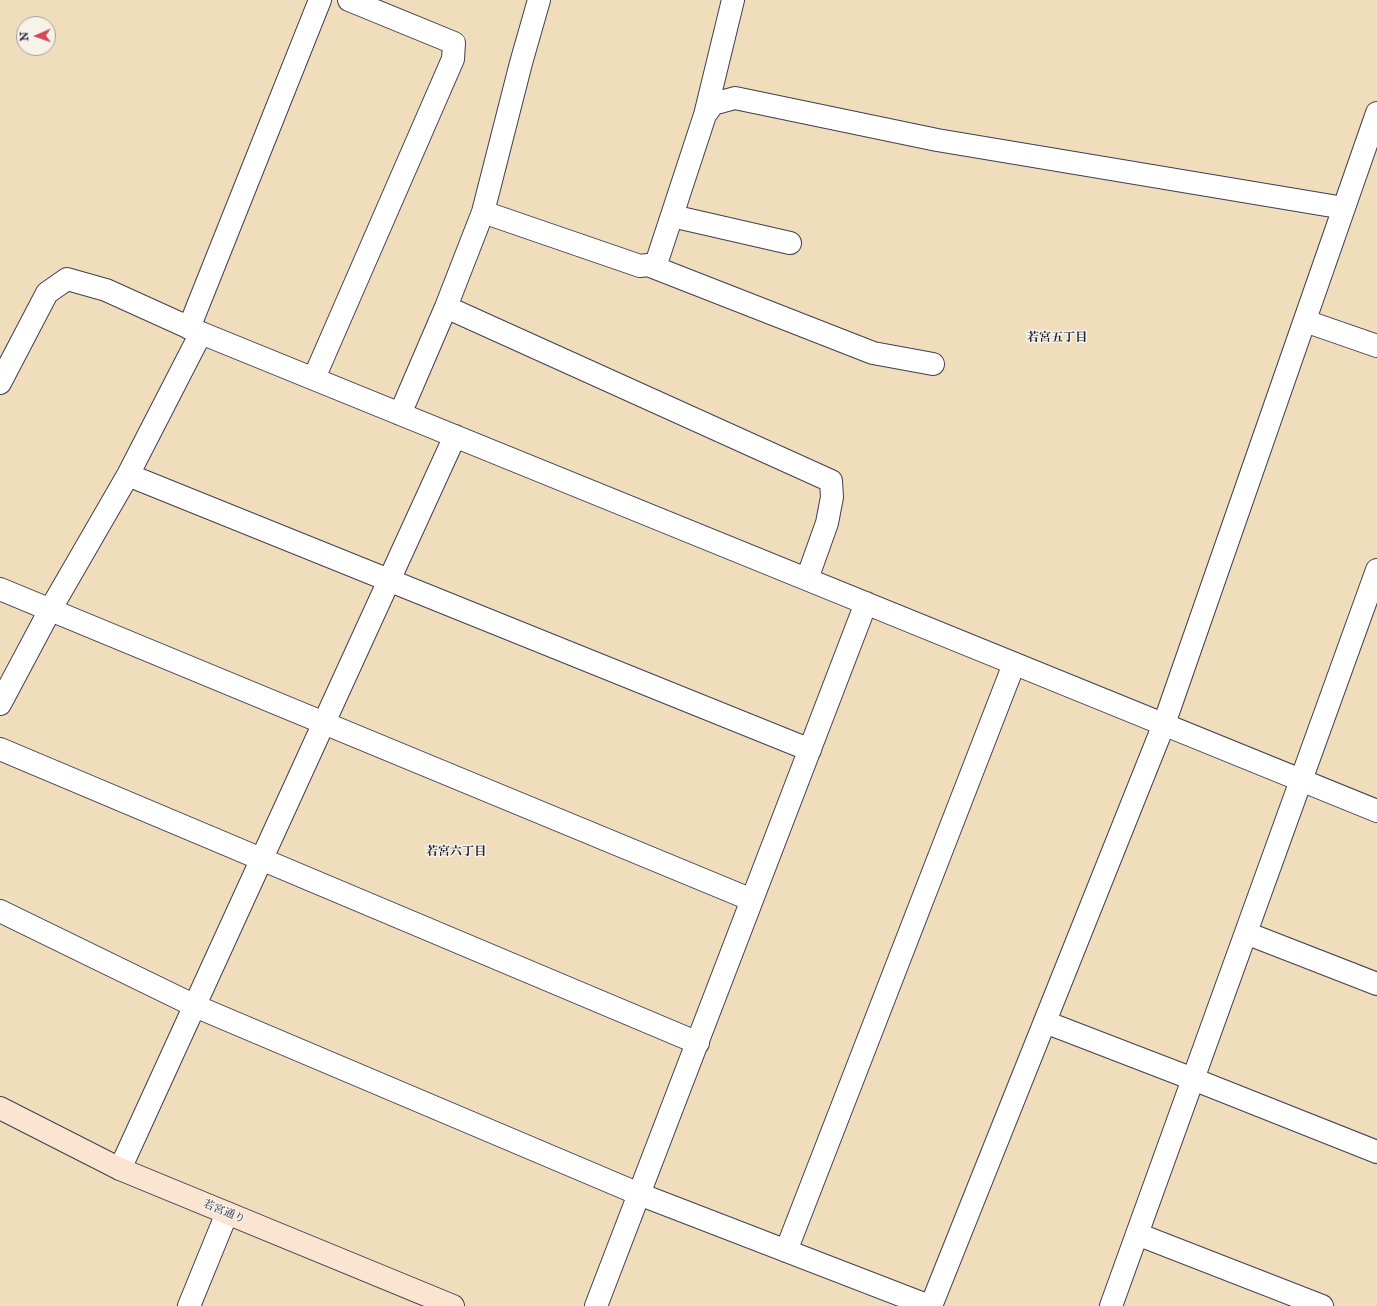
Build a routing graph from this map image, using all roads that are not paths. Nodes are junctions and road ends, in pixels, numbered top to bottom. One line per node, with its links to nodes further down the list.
1 (320, 0): 14 (street)
2 (349, 0): 17 (street)
3 (539, 0): 8 (street)
4 (733, 0): 6 (street)
5 (1377, 113): 7 (street)
6 (705, 115): 7 (street); 9 (street)
7 (1344, 208): 13 (street)
8 (482, 212): 11 (street); 12 (street)
9 (672, 216): 10 (street); 11 (street)
10 (790, 243)
11 (648, 265): 16 (street)
12 (446, 307): 19 (street); 23 (street)
13 (1304, 321): 15 (street); 31 (street)
14 (195, 330): 17 (street); 18 (street); 21 (street)
15 (1377, 346)
16 (933, 364)
17 (314, 378): 19 (street)
18 (0, 383)
19 (400, 414): 20 (street)
20 (456, 436): 23 (street); 24 (street)
21 (128, 475): 24 (street); 27 (street)
22 (1377, 570): 34 (street)
23 (807, 579): 26 (street)
24 (389, 580): 30 (street); 33 (street)
25 (0, 589): 27 (street)
26 (866, 603): 28 (street); 33 (street)
27 (50, 610): 29 (street); 30 (street)
28 (1014, 664): 31 (street); 51 (street)
29 (0, 704)
30 (324, 723): 36 (street); 37 (street)
31 (1164, 724): 34 (street); 42 (street)
32 (0, 749): 36 (street)
33 (810, 750): 37 (street)
34 (1301, 780): 35 (street); 39 (street)
35 (1377, 811)
36 (262, 859): 41 (street); 43 (street)
37 (752, 900): 43 (street)
38 (0, 911): 41 (street)
39 (1246, 933): 40 (street); 44 (street)
40 (1377, 984)
41 (195, 1006): 47 (street); 48 (street)
42 (1045, 1022): 44 (street); 55 (street)
43 (698, 1043): 48 (street)
44 (1193, 1078): 46 (street); 50 (street)
45 (0, 1108): 47 (street, 若宮通り)
46 (1377, 1152)
47 (120, 1170): 49 (street, 若宮通り)
48 (639, 1194): 51 (street); 54 (street)
49 (227, 1213): 52 (street); 53 (street, 若宮通り)
50 (1137, 1234): 56 (street); 57 (street)
51 (786, 1251): 55 (street)
52 (189, 1306)
53 (453, 1306)
54 (596, 1306)
55 (930, 1306)
56 (1111, 1306)
57 (1322, 1306)

